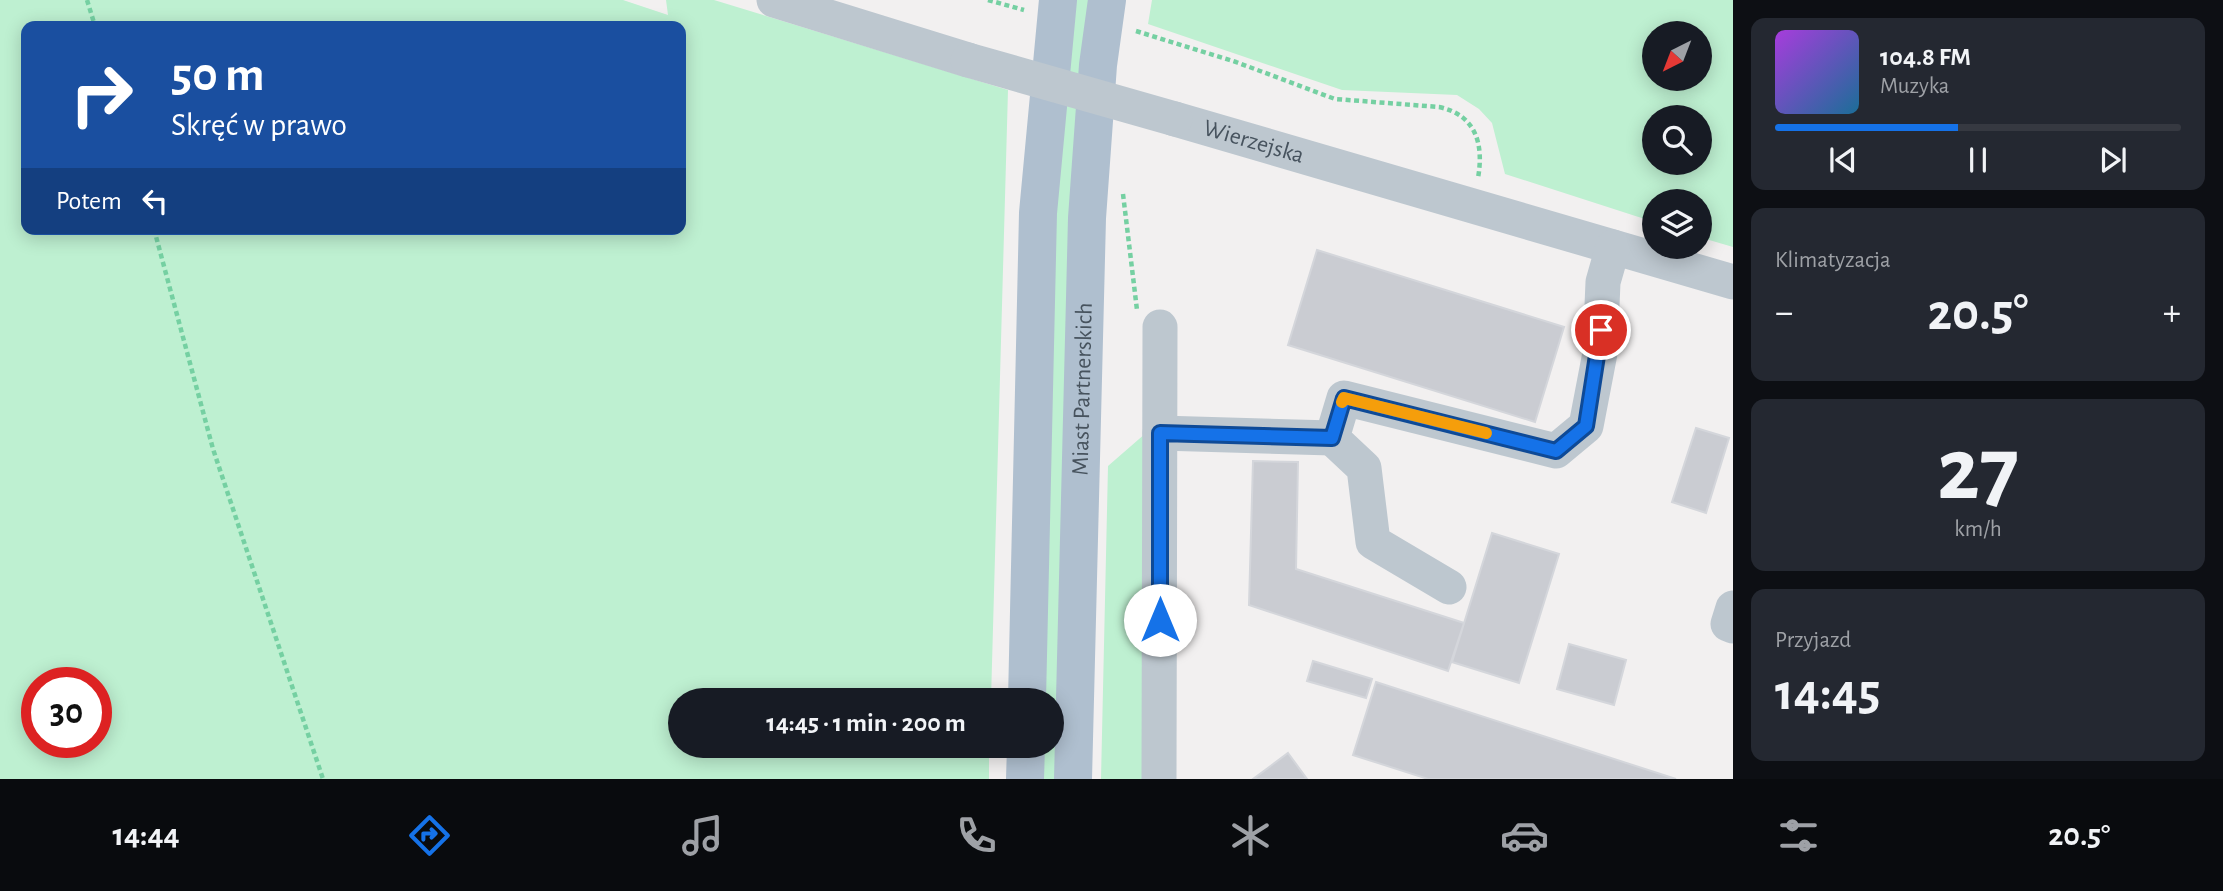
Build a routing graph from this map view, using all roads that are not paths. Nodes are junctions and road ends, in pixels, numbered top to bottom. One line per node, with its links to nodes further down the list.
1 (774, 0): 4 (street, Wierzejska, bridge)
2 (1107, 0): 15 (main road, Miast Partnerskich)
3 (1041, 5): 12 (main road, Miast Partnerskich)
4 (1613, 247): 5 (street, Wierzejska); 8 (street)
5 (1733, 282)
6 (1160, 327): 7 (street)
7 (1160, 433): 8 (street); 16 (street)
8 (1332, 438): 9 (street)
9 (1448, 587)
10 (1733, 608): 11 (street)
11 (1733, 626)
12 (1027, 688)
13 (1026, 758): 14 (main road)
14 (1025, 779)
15 (1073, 779)
16 (1159, 779)

